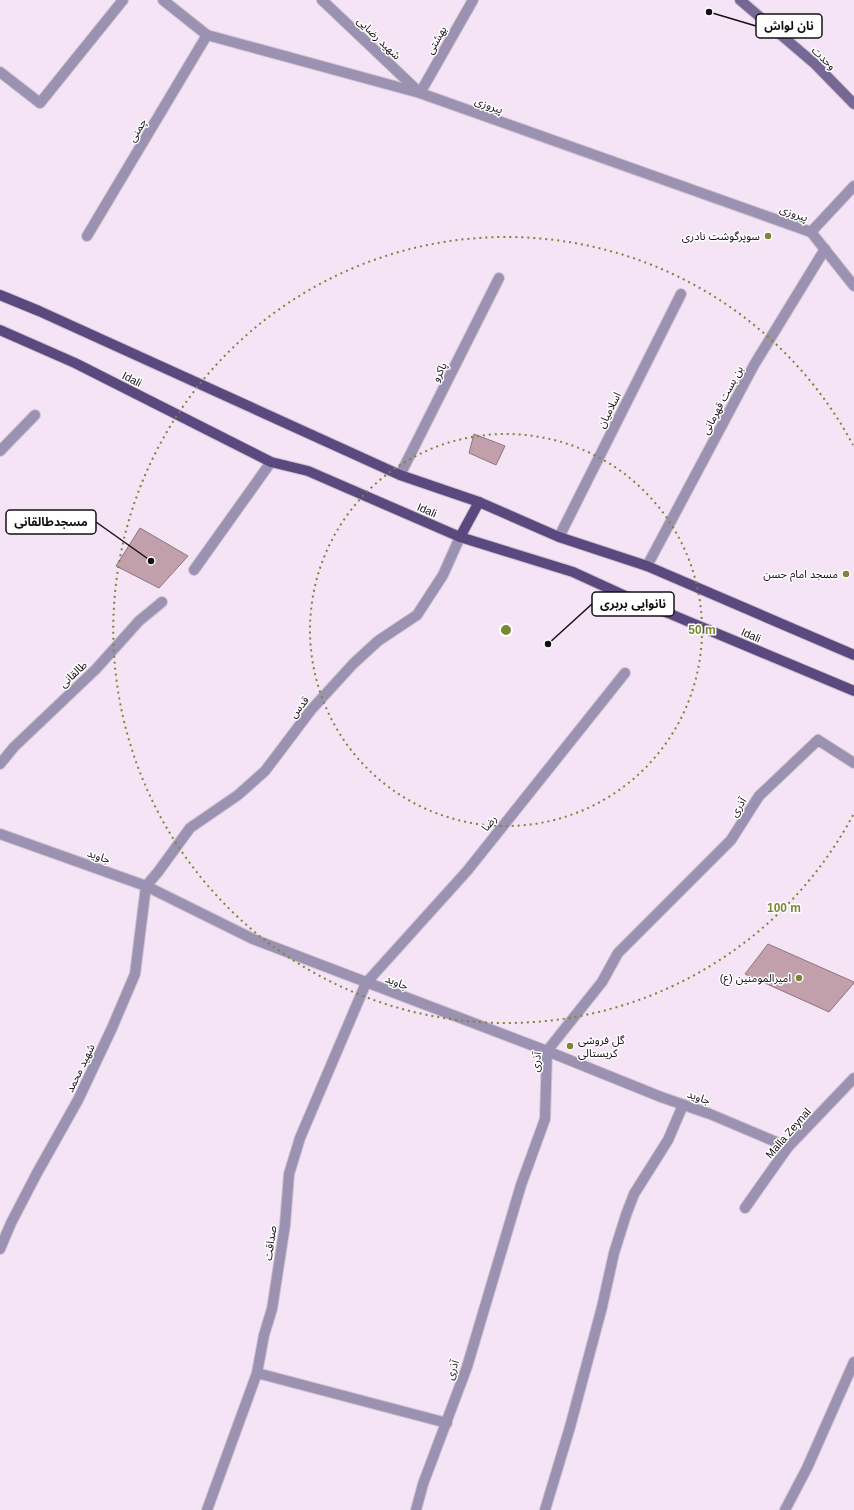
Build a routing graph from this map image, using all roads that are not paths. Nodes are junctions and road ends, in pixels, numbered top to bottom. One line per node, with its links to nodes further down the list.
1 (123, 0): 7 (street)
2 (163, 0): 6 (street, پیروزی)
3 (322, 0): 8 (street, شهید رضایی)
4 (473, 0): 8 (street, بهشتی)
5 (740, 0): 9 (street, وحدت)
6 (207, 35): 8 (street, پیروزی); 12 (street, چمنی)
7 (0, 72)
8 (420, 93): 11 (street, پیروزی)
9 (854, 104)
10 (854, 186): 11 (street)
11 (811, 232): 13 (street)
12 (87, 236)
13 (825, 249): 15 (street); 26 (street, بن بست قهرمانی)
14 (499, 278): 22 (street, پاکرو)
15 (854, 286)
16 (681, 294): 24 (street, اسلامیان)
17 (0, 295): 22 (main road, Idali)
18 (0, 330): 21 (main road, Idali)
19 (35, 415): 20 (street)
20 (0, 451)
21 (271, 462): 25 (main road, Idali); 27 (street)
22 (400, 476): 23 (main road, Idali)
23 (479, 502): 24 (main road, Idali); 25 (main road)
24 (559, 536): 26 (main road, Idali)
25 (460, 538): 31 (main road, Idali); 35 (street, قدس)
26 (647, 566): 29 (main road, Idali)
27 (194, 570)
28 (162, 602): 33 (street, طالقانی)
29 (854, 655)
30 (625, 673): 36 (street, رضا)
31 (854, 691)
32 (854, 762): 37 (street, آذری)
33 (0, 764)
34 (0, 834): 35 (street, جاوید)
35 (146, 886): 36 (street, جاوید); 42 (street, شهید محمد)
36 (366, 983): 37 (street, جاوید); 44 (street, صداقت)
37 (547, 1051): 39 (street, جاوید); 45 (street, آذری)
38 (854, 1078): 40 (street, Malla Zeynal)
39 (684, 1105): 40 (street, جاوید); 48 (street)
40 (788, 1147): 41 (street, Malla Zeynal)
41 (745, 1208)
42 (0, 1249)
43 (854, 1362): 49 (street)
44 (257, 1373): 45 (street); 46 (street, صداقت)
45 (447, 1423): 47 (street, آذری)
46 (207, 1510)
47 (416, 1510)
48 (545, 1510)
49 (785, 1510)

